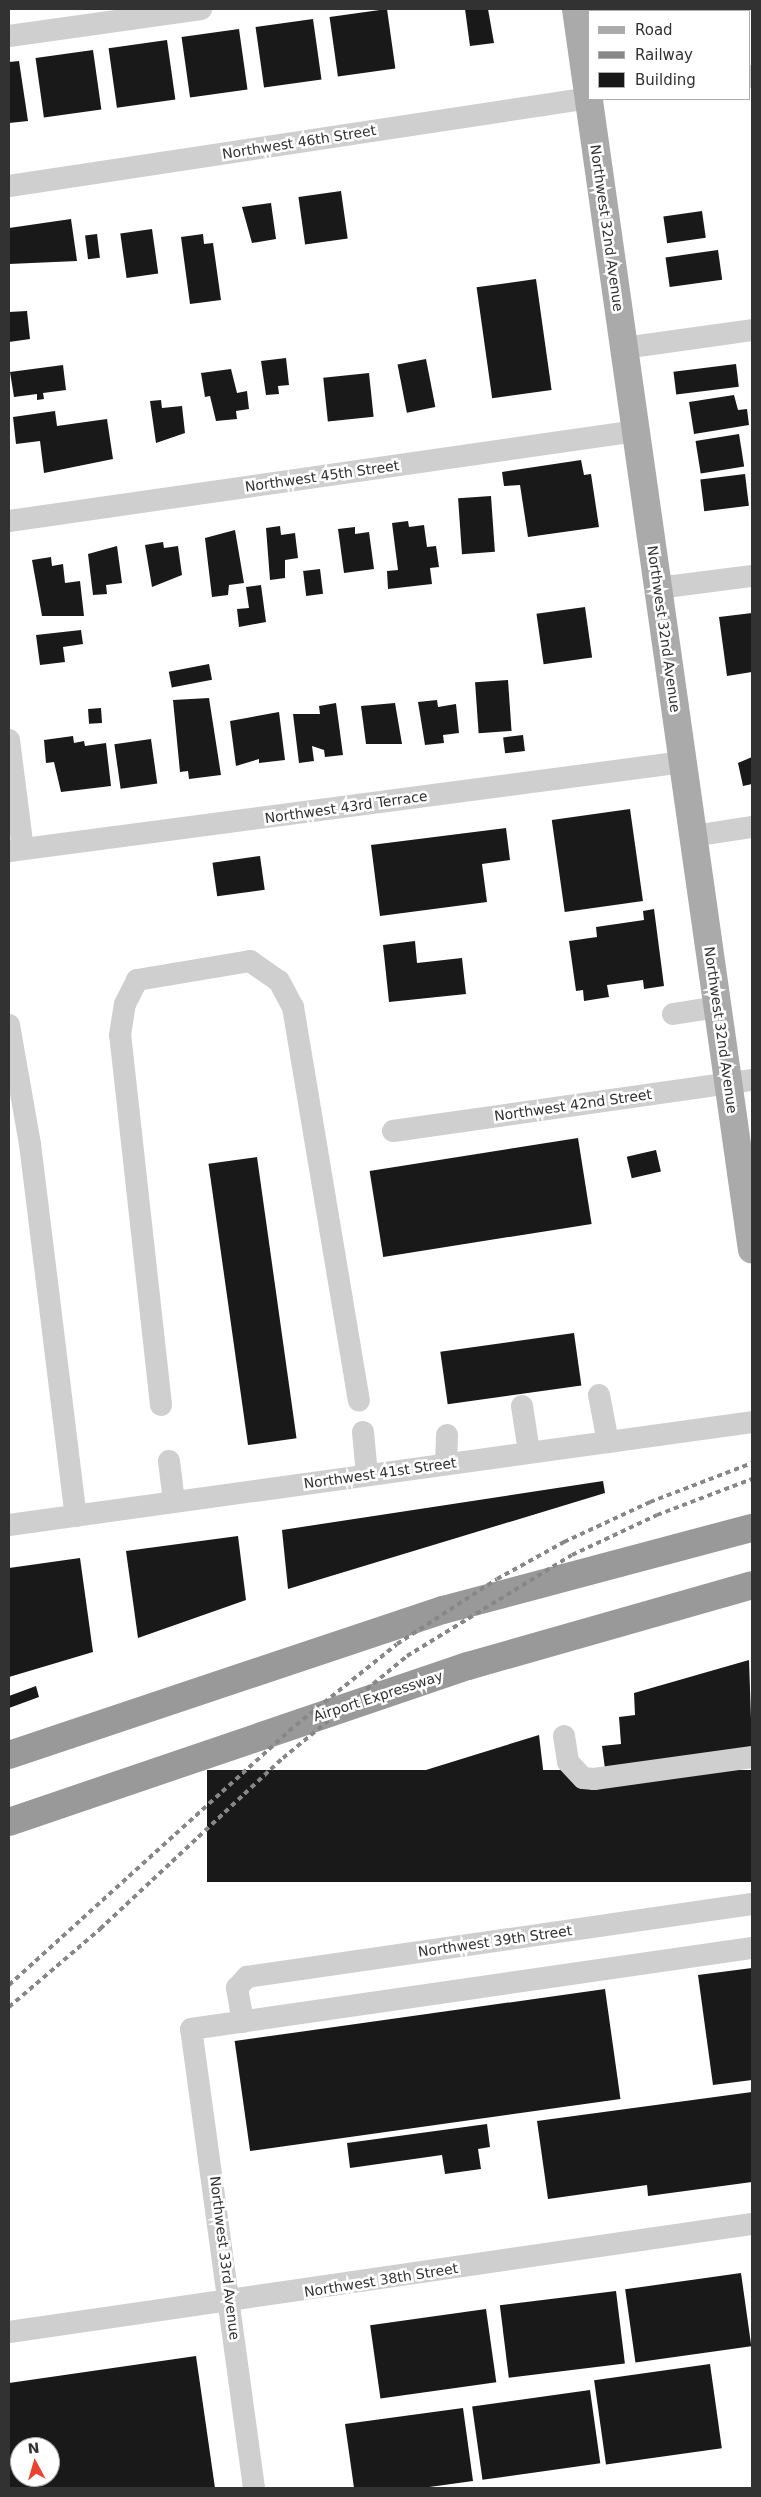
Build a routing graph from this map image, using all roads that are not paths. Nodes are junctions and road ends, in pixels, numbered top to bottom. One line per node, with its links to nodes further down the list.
1 (201, 9): 3 (street)
2 (576, 9): 4 (main road, Northwest 32nd Avenue)
3 (9, 36)
4 (588, 92)
5 (588, 99): 7 (street, Northwest 46th Street)
6 (589, 100): 9 (main road, Northwest 32nd Avenue)
7 (9, 186)
8 (752, 330): 9 (street)
9 (624, 348): 10 (main road, Northwest 32nd Avenue)
10 (636, 431): 11 (street, Northwest 45th Street); 13 (main road, Northwest 32nd Avenue)
11 (9, 521)
12 (752, 576): 13 (street)
13 (658, 588): 15 (main road, Northwest 32nd Avenue)
14 (9, 740): 18 (street)
15 (683, 762): 17 (main road, Northwest 32nd Avenue); 18 (street, Northwest 43rd Terrace)
16 (752, 827): 17 (street)
17 (693, 836): 19 (main road, Northwest 32nd Avenue)
18 (16, 850)
19 (718, 1007): 20 (street); 22 (main road, Northwest 32nd Avenue)
20 (673, 1014)
21 (9, 1025): 38 (street)
22 (740, 1081): 23 (street, Northwest 42nd Street); 24 (main road, Northwest 32nd Avenue)
23 (393, 1131)
24 (752, 1250)
25 (599, 1394): 32 (street)
26 (358, 1400): 27 (street)
27 (161, 1405)
28 (522, 1406): 33 (street)
29 (752, 1422): 32 (street, Northwest 41st Street)
30 (362, 1432): 36 (street)
31 (447, 1435): 35 (street)
32 (608, 1442): 33 (street, Northwest 41st Street)
33 (529, 1452): 35 (street, Northwest 41st Street)
34 (169, 1461): 37 (street)
35 (446, 1464): 36 (street, Northwest 41st Street)
36 (367, 1475): 37 (street, Northwest 41st Street)
37 (174, 1502): 38 (street, Northwest 41st Street)
38 (76, 1516): 39 (street, Northwest 41st Street)
39 (9, 1525)
40 (752, 1528): 43 (highway)
41 (752, 1585): 45 (highway, Airport Expressway)
42 (564, 1736): 44 (street)
43 (9, 1755)
44 (752, 1757)
45 (9, 1822)
46 (752, 1904): 48 (street, Northwest 39th Street)
47 (752, 1948): 48 (street)
48 (243, 2022): 50 (street, Northwest 33rd Avenue)
49 (752, 2224): 50 (street, Northwest 38th Street)
50 (230, 2302): 51 (street, Northwest 38th Street); 52 (street, Northwest 33rd Avenue)
51 (9, 2332)
52 (254, 2488)

